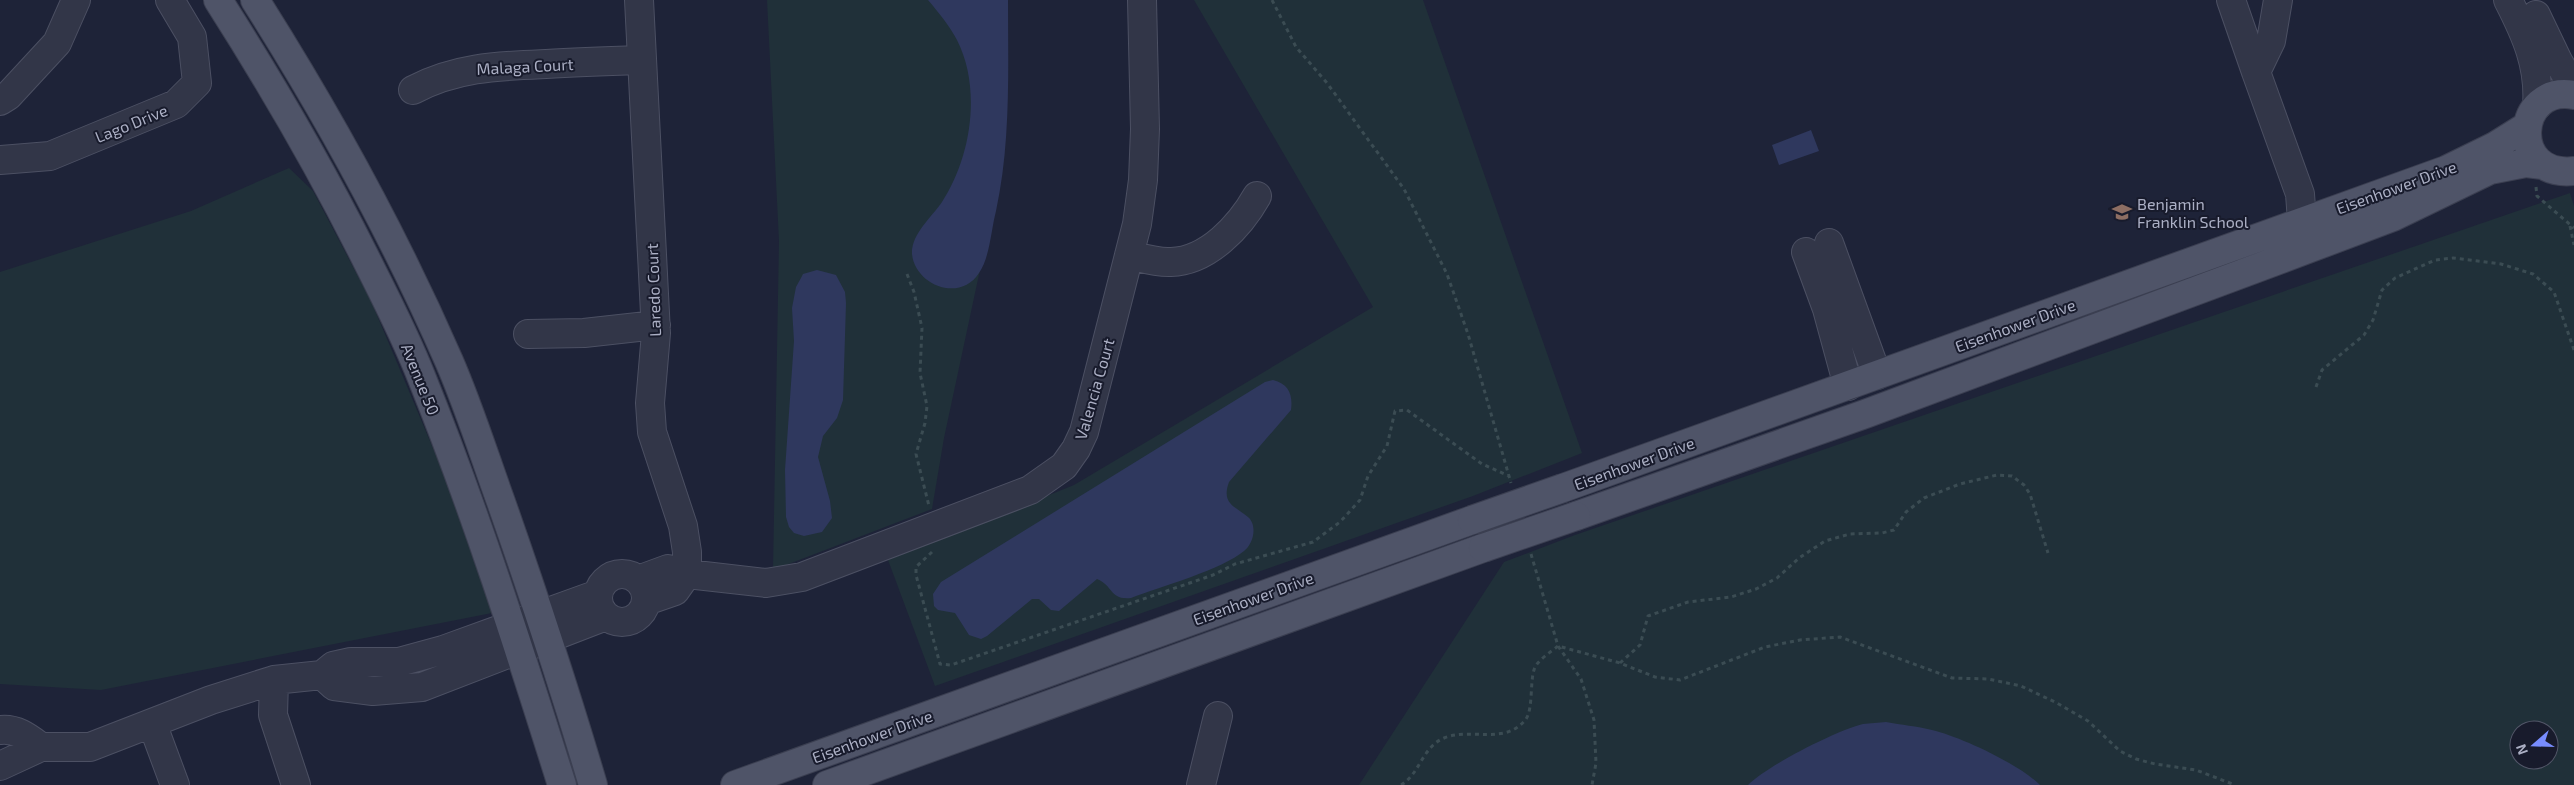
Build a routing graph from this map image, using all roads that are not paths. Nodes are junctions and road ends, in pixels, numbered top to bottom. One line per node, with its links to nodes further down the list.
1 (76, 0): 16 (street)
2 (170, 0): 18 (street, Lago Drive)
3 (218, 0): 36 (main road, Avenue 50)
4 (255, 0): 35 (main road, Avenue 50)
5 (639, 0): 11 (street, Laredo Court)
6 (1142, 0): 24 (street, Valencia Court)
7 (2231, 0): 12 (street)
8 (2278, 0): 12 (street)
9 (2508, 0): 17 (street)
10 (2530, 0): 13 (street)
11 (642, 60): 14 (street, Malaga Court); 27 (street, Laredo Court)
12 (2256, 72): 22 (street)
13 (2574, 89)
14 (413, 90)
15 (2574, 95): 17 (main road, Eisenhower Drive)
16 (0, 101)
17 (2532, 116): 20 (main road); 22 (main road, Eisenhower Drive)
18 (0, 160)
19 (2574, 171): 20 (main road, Eisenhower Drive)
20 (2539, 176): 25 (main road, Eisenhower Drive)
21 (1258, 196): 24 (street)
22 (2302, 221): 25 (main road); 29 (main road, Eisenhower Drive)
23 (1818, 248): 26 (street)
24 (1129, 255): 32 (street, Valencia Court)
25 (2274, 260): 31 (main road, Eisenhower Drive)
26 (1839, 305): 29 (street); 30 (street)
27 (656, 325): 28 (street); 32 (street, Laredo Court)
28 (528, 334)
29 (1878, 375): 30 (main road, Eisenhower Drive); 31 (main road)
30 (1848, 386): 47 (main road, Eisenhower Drive, bridge)
31 (1775, 446): 48 (main road, Eisenhower Drive, bridge)
32 (687, 574): 33 (street)
33 (642, 590): 34 (street); 34 (street)
34 (602, 605): 35 (street)
35 (545, 626): 36 (street); 46 (main road, Avenue 50)
36 (516, 637): 37 (street); 45 (main road, Avenue 50)
37 (274, 680): 39 (street); 44 (street)
38 (1218, 716): 49 (street)
39 (152, 723): 41 (street); 43 (street)
40 (0, 730): 41 (street)
41 (41, 747): 42 (street)
42 (0, 766)
43 (175, 785)
44 (296, 785)
45 (562, 785)
46 (594, 785)
47 (735, 785)
48 (827, 785)
49 (1201, 785)

